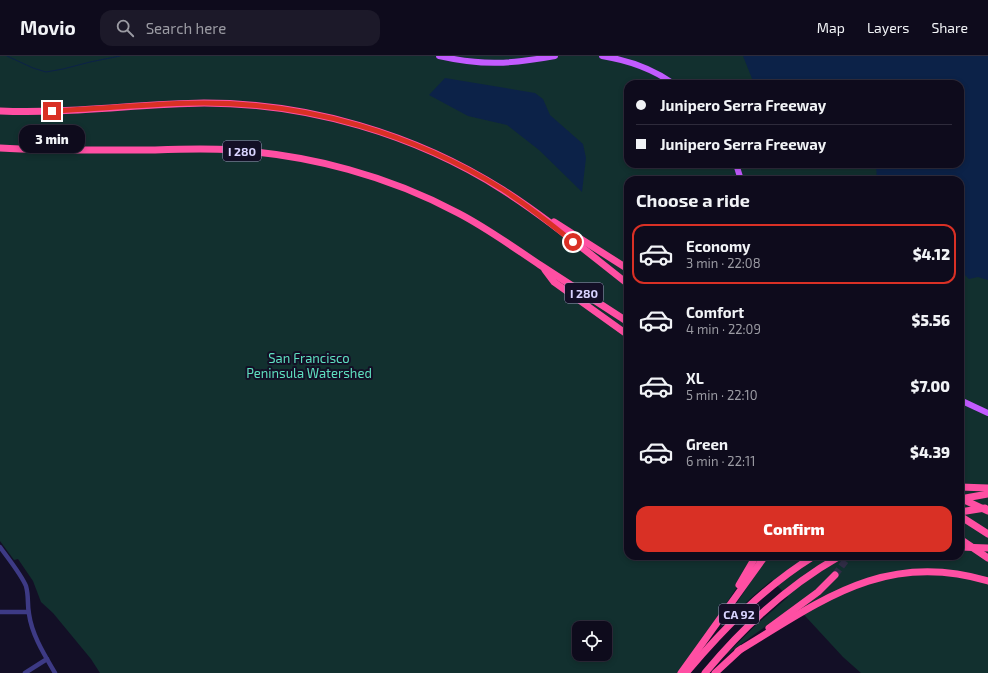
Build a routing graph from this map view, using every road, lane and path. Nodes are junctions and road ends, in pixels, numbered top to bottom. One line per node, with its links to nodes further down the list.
1 (439, 56): 2 (main road)
2 (555, 56)
3 (602, 56): 4 (main road)
4 (666, 80)
5 (0, 111): 7 (highway, I 280)
6 (0, 148): 8 (highway, I 280)
7 (531, 209): 9 (highway); 10 (highway, I 280)
8 (540, 265): 11 (highway, I 280); 12 (highway)
9 (624, 266)
10 (624, 281)
11 (624, 319)
12 (624, 333)
13 (964, 402): 14 (main road)
14 (988, 413)
15 (964, 487): 16 (highway)
16 (988, 488)
17 (988, 494): 18 (highway)
18 (964, 497)
19 (964, 500): 22 (highway, bridge)
20 (988, 508): 21 (highway)
21 (964, 511)
22 (988, 511)
23 (964, 519): 24 (highway)
24 (986, 533)
25 (964, 542): 29 (highway)
26 (0, 547): 37 (street)
27 (964, 547): 28 (highway, bridge)
28 (988, 548)
29 (988, 558)
30 (754, 560): 38 (highway)
31 (762, 560): 38 (highway)
32 (808, 560): 44 (highway, CA 92)
33 (834, 560): 45 (highway, CA 92)
34 (835, 575): 39 (highway)
35 (988, 581): 39 (highway)
36 (0, 612): 37 (street)
37 (28, 612): 40 (street)
38 (709, 634): 43 (highway)
39 (738, 651): 46 (highway)
40 (46, 659): 41 (street); 42 (street)
41 (25, 673)
42 (55, 673)
43 (681, 673)
44 (686, 673)
45 (704, 673)
46 (715, 673)

